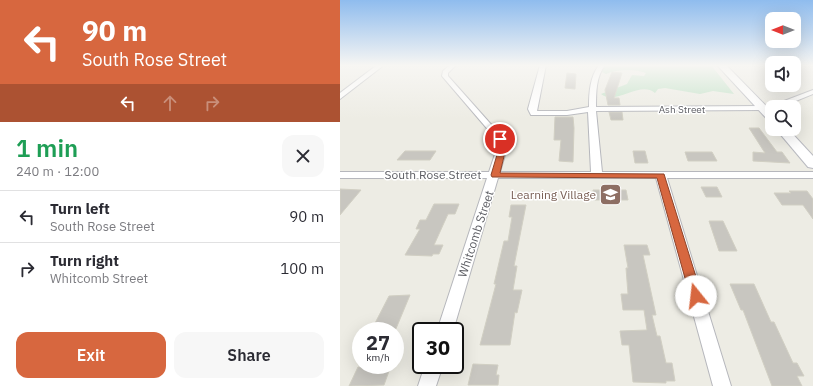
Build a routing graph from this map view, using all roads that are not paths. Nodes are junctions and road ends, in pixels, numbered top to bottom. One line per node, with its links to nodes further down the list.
1 (358, 83): 7 (street)
2 (451, 83): 15 (street, Whitcomb Street)
3 (539, 83): 11 (street, Ash Street)
4 (594, 83): 11 (street)
5 (742, 83): 9 (street)
6 (813, 92): 8 (street, Ash Street)
7 (340, 97)
8 (792, 100)
9 (765, 104)
10 (765, 108): 11 (street, Ash Street)
11 (592, 110): 17 (street)
12 (788, 136): 13 (street)
13 (813, 164)
14 (340, 175): 15 (street, South Rose Street)
15 (495, 175): 17 (street, South Rose Street); 19 (street, Whitcomb Street)
16 (813, 175): 18 (street, South Rose Street)
17 (597, 176): 18 (street, South Rose Street)
18 (661, 176): 22 (street)
19 (448, 322)
20 (431, 374): 21 (street)
21 (427, 386)
22 (722, 386)

